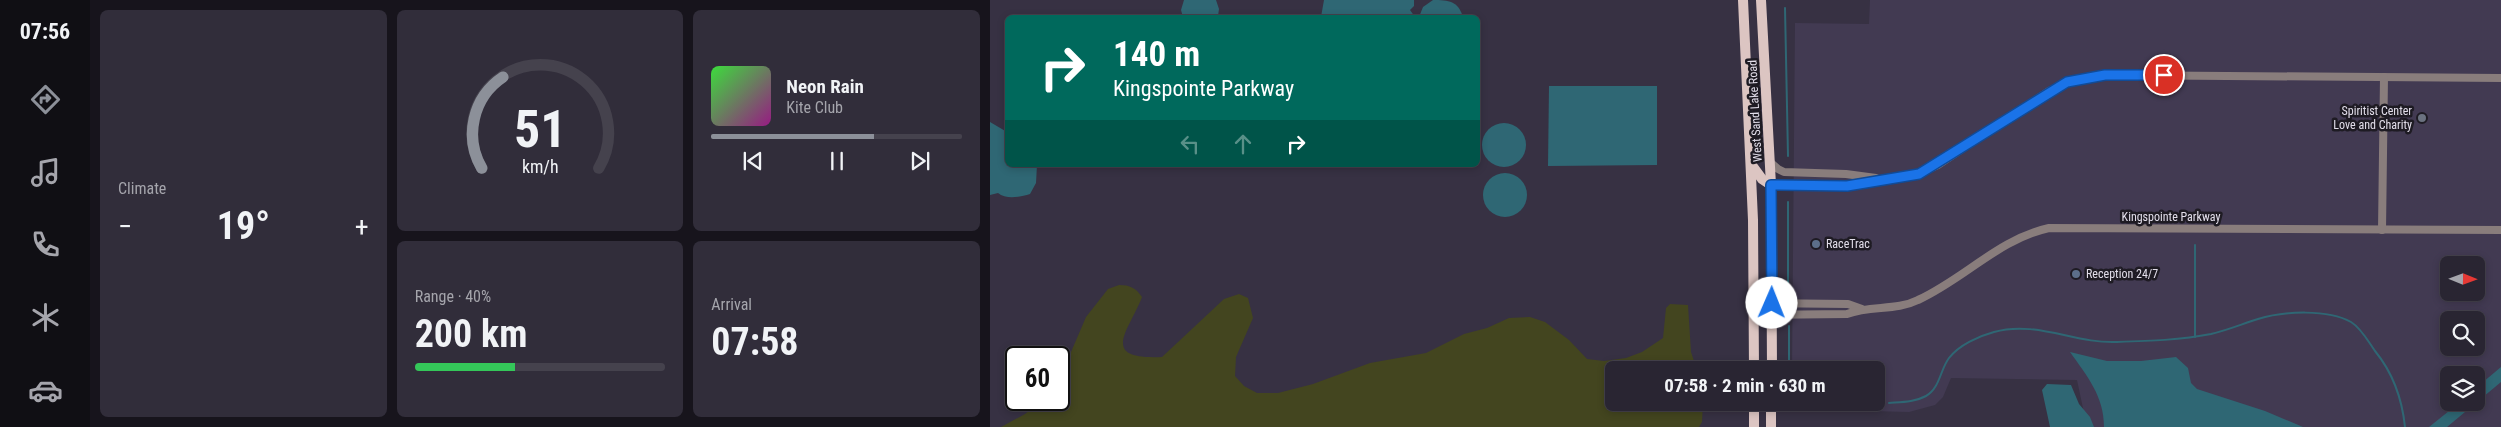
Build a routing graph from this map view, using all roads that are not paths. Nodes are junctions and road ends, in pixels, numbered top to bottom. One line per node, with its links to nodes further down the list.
1 (1743, 0): 6 (main road, West Sand Lake Road)
2 (1761, 0): 5 (main road, West Sand Lake Road)
3 (2384, 77): 4 (street); 7 (street); 9 (street)
4 (2501, 78)
5 (1770, 162): 7 (street); 8 (main road, West Sand Lake Road)
6 (1751, 163): 8 (main road); 11 (main road, West Sand Lake Road)
7 (1883, 180): 8 (street)
8 (1771, 185): 12 (main road, West Sand Lake Road)
9 (2382, 230): 10 (street, Kingspointe Parkway); 14 (street, Kingspointe Parkway)
10 (2501, 230)
11 (1755, 303): 12 (street, Kingspointe Parkway); 16 (main road, West Sand Lake Road)
12 (1772, 303): 13 (street, Kingspointe Parkway); 15 (main road, West Sand Lake Road)
13 (1824, 304): 14 (street, Kingspointe Parkway); 17 (street)
14 (1862, 309): 17 (street, Kingspointe Parkway)
15 (1772, 314): 16 (street, Kingspointe Parkway); 17 (street, Kingspointe Parkway); 19 (main road, West Sand Lake Road)
16 (1755, 315): 18 (main road, West Sand Lake Road)
17 (1823, 315)
18 (1754, 361)
19 (1772, 361)
20 (1754, 411): 22 (main road)
21 (1771, 411): 23 (main road)
22 (1754, 427)
23 (1771, 427)

